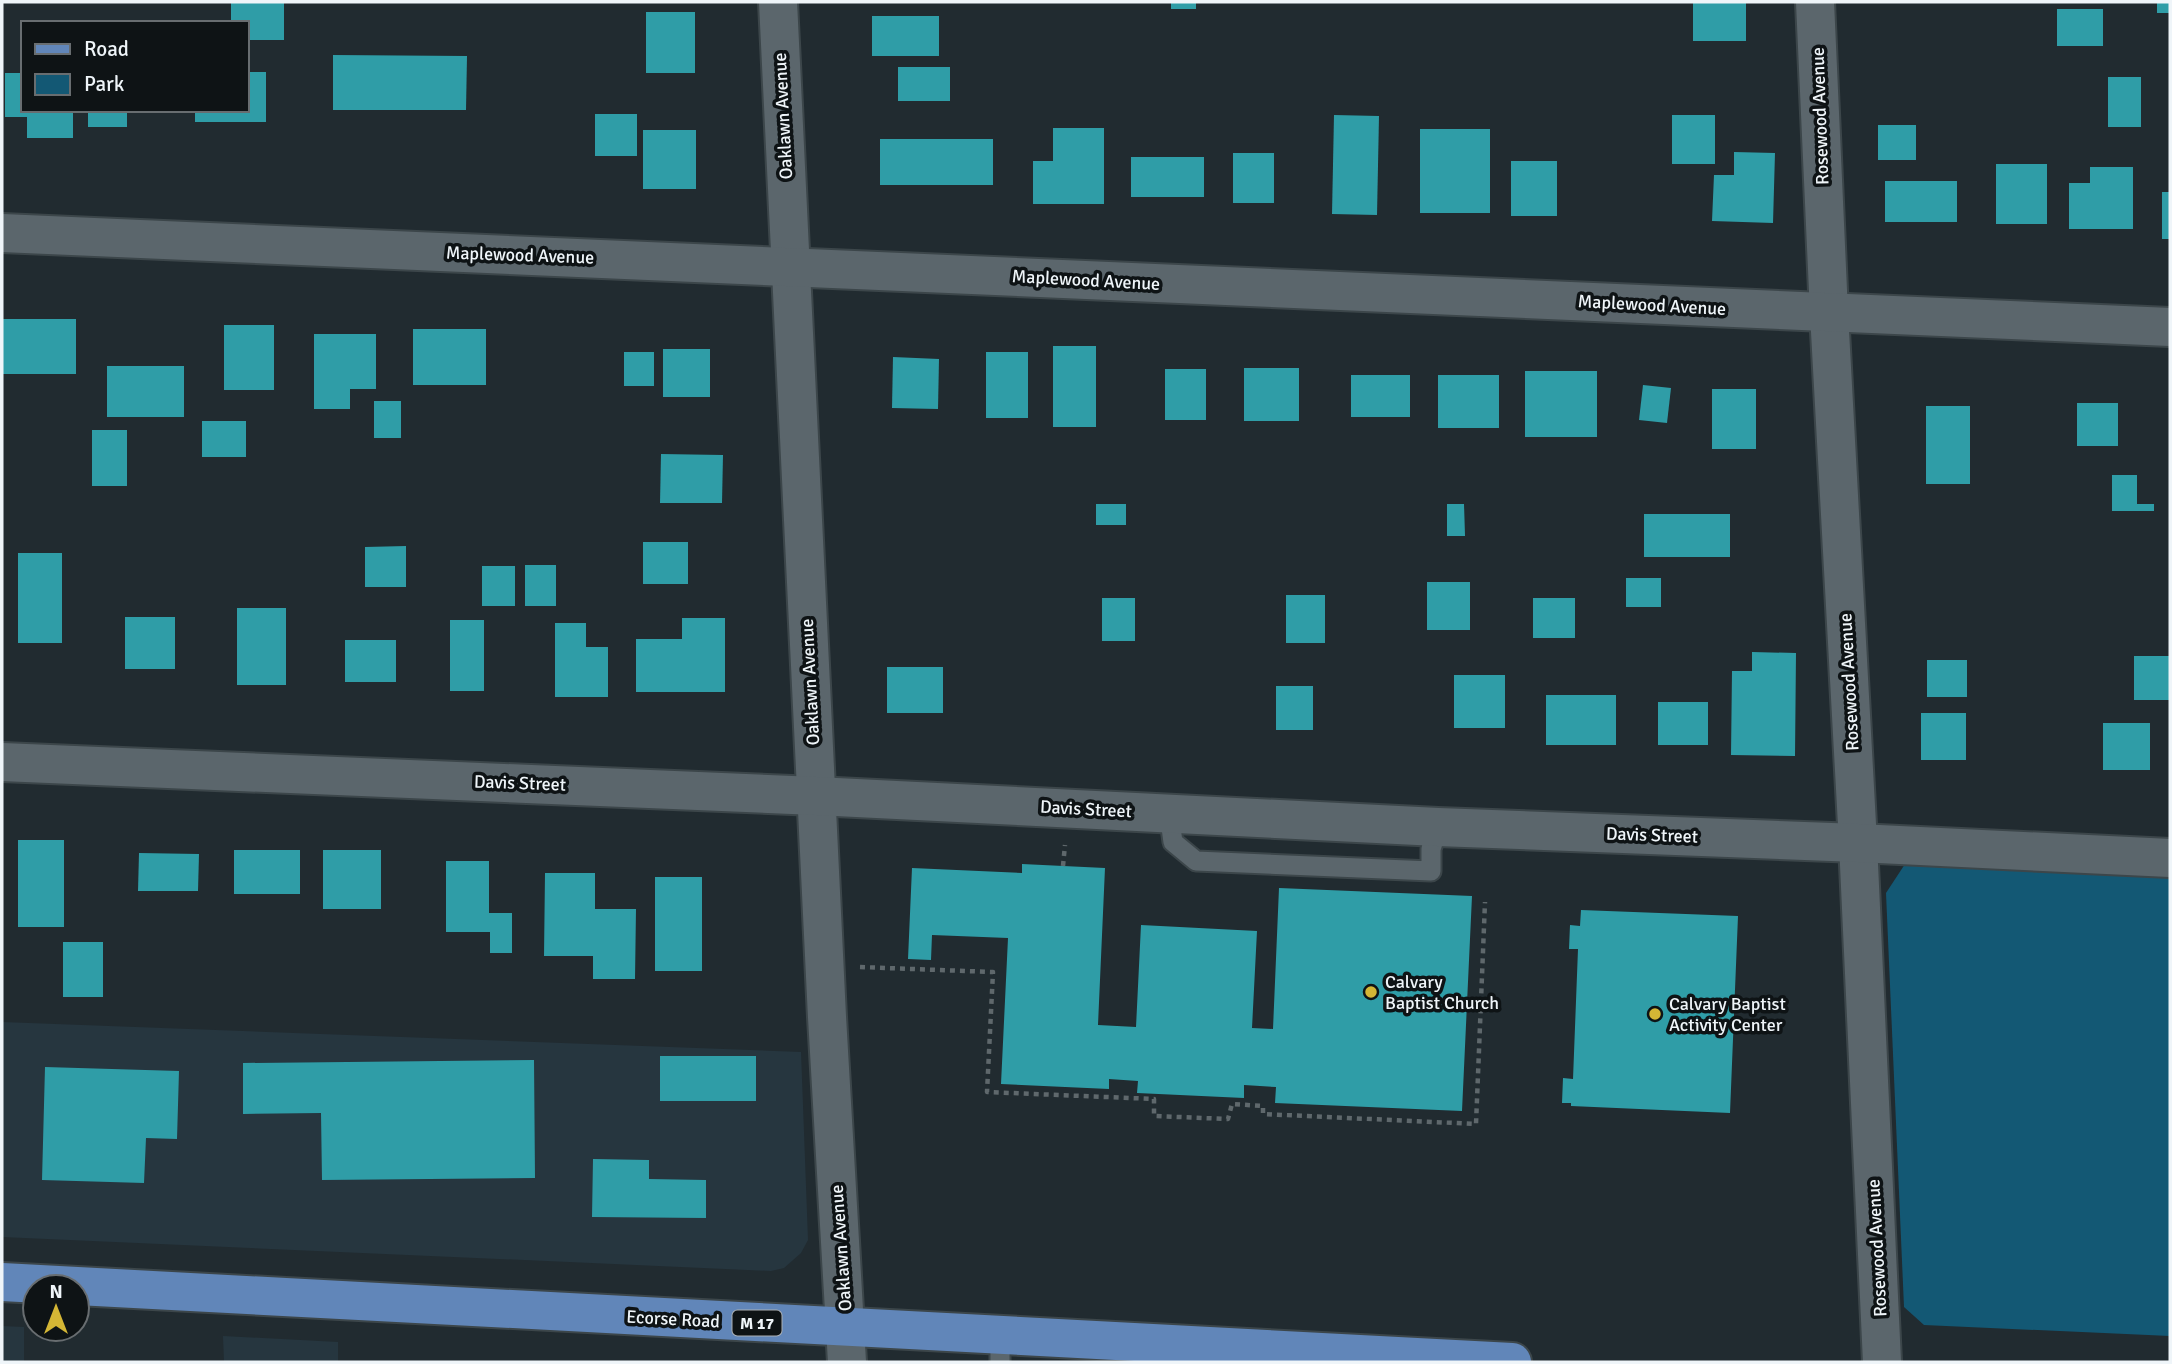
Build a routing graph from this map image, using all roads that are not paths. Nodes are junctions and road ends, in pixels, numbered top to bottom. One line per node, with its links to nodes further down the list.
1 (778, 2): 4 (street, Oaklawn Avenue)
2 (1815, 2): 5 (street, Rosewood Avenue)
3 (2, 233): 4 (street, Maplewood Avenue)
4 (790, 267): 5 (street, Maplewood Avenue); 8 (street, Oaklawn Avenue)
5 (1829, 313): 6 (street, Maplewood Avenue); 9 (street, Rosewood Avenue)
6 (2170, 327)
7 (2, 762): 8 (street, Davis Street)
8 (816, 796): 9 (street, Davis Street); 12 (street, Oaklawn Avenue)
9 (1858, 843): 10 (street, Davis Street); 17 (street, Rosewood Avenue)
10 (2170, 858)
11 (2, 1282): 12 (main road, Ecorse Road / M 17)
12 (846, 1345): 13 (main road, Ecorse Road / M 17)
13 (1000, 1349): 14 (main road, Ecorse Road / M 17)
14 (1219, 1354): 15 (main road, Ecorse Road / M 17)
15 (1362, 1359): 16 (main road, Ecorse Road / M 17)
16 (1512, 1362)
17 (1882, 1362)

